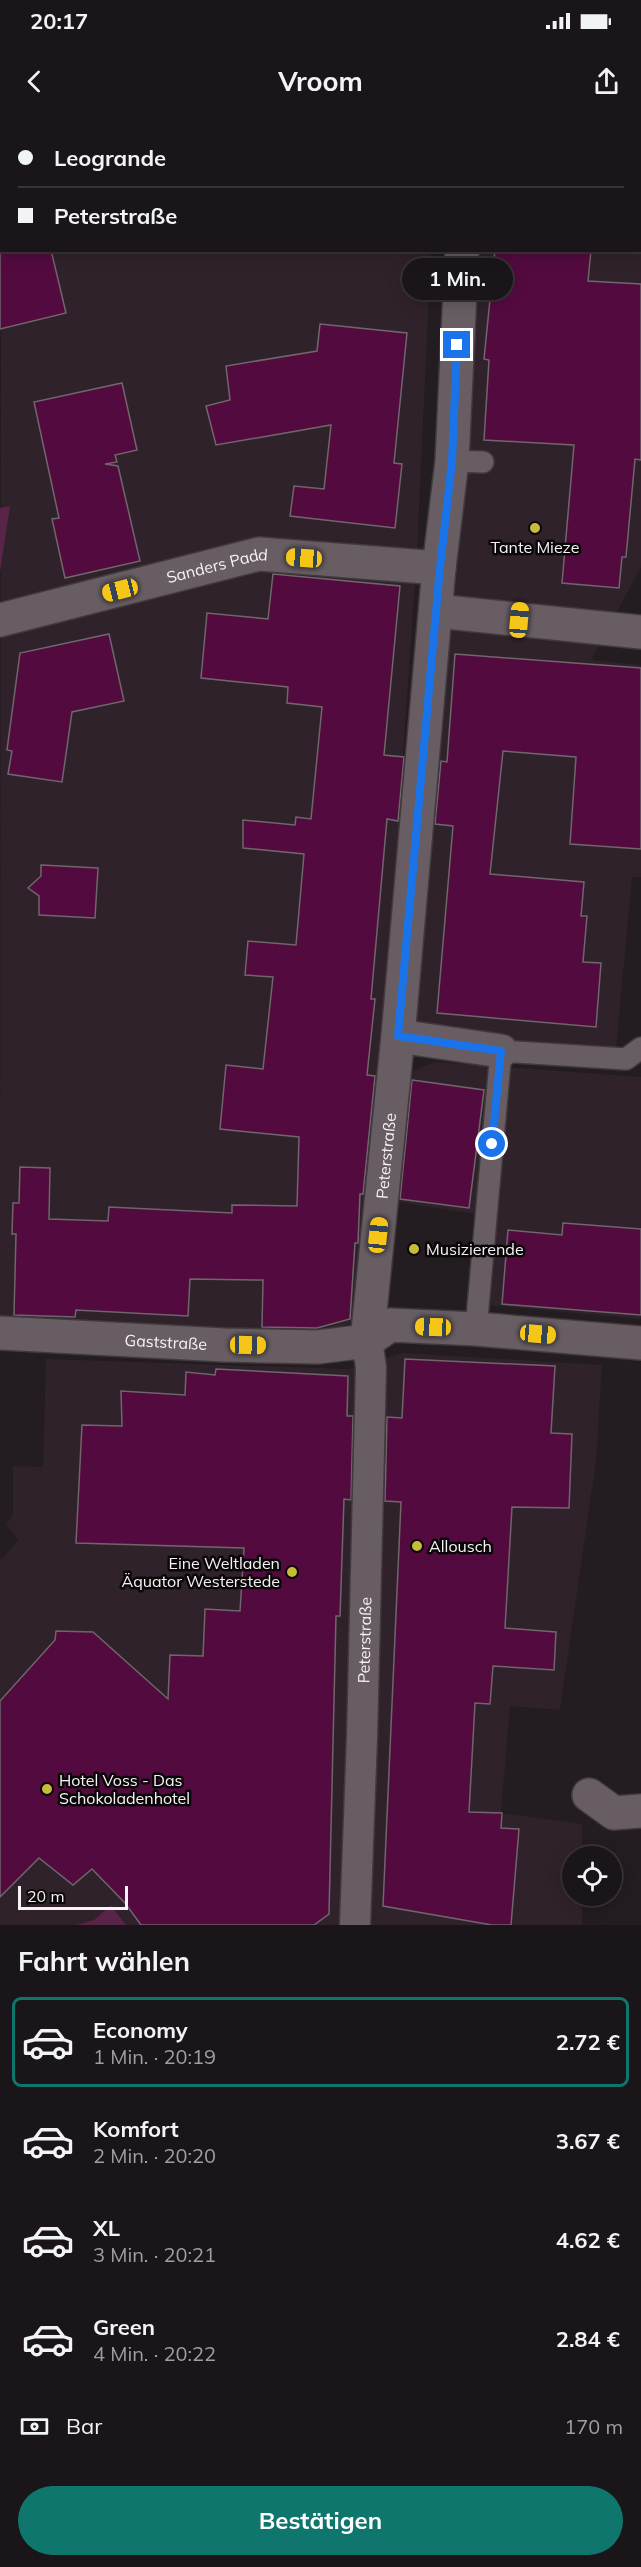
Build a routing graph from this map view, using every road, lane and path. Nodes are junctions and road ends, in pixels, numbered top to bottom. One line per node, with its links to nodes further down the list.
1 (462, 252): 2 (street, Peterstraße)
2 (440, 567): 3 (street, Peterstraße); 4 (street, Sanders Padd)
3 (436, 611): 5 (street); 6 (street, Peterstraße)
4 (0, 620)
5 (641, 632)
6 (398, 1036): 8 (street); 11 (street, Peterstraße)
7 (641, 1048): 8 (lane)
8 (501, 1051): 9 (lane)
9 (476, 1329): 11 (street); 12 (street)
10 (0, 1333): 11 (street, Gaststraße)
11 (367, 1341): 15 (street, Peterstraße)
12 (641, 1343)
13 (589, 1795): 14 (street)
14 (641, 1811)
15 (355, 1925)

